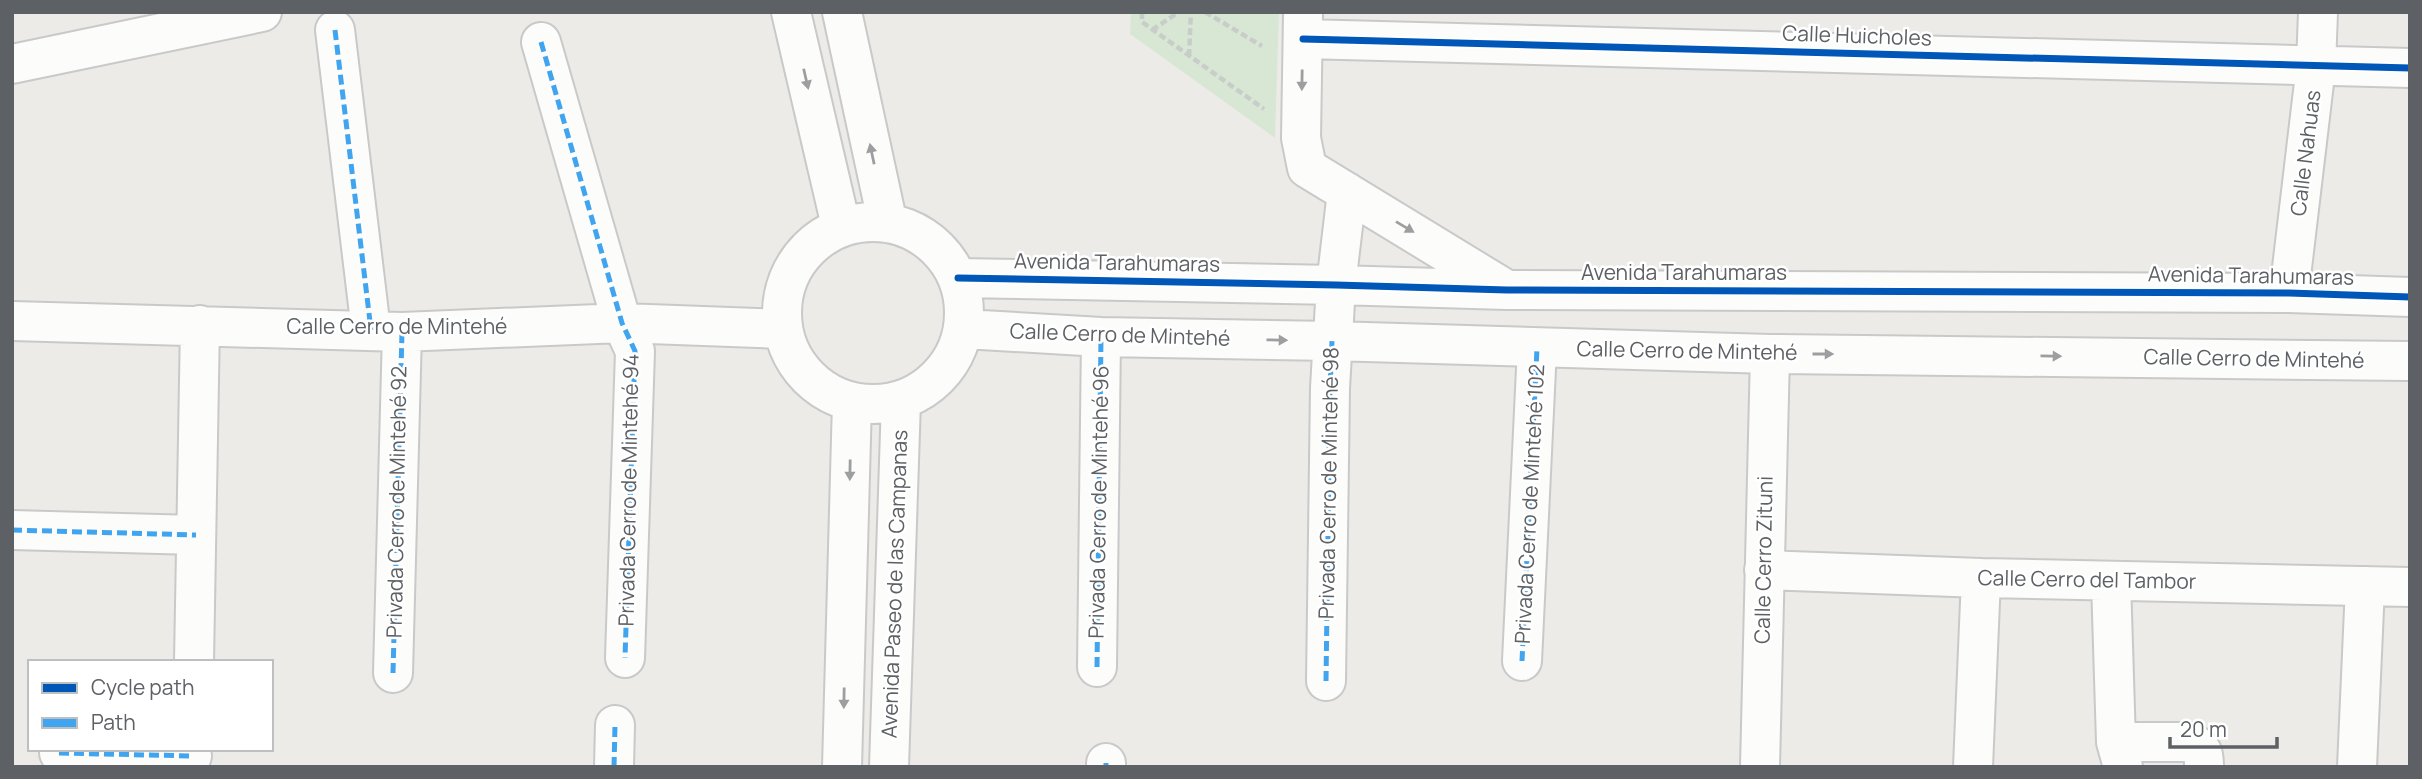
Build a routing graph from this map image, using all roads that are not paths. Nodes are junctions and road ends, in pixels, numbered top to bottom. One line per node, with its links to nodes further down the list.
1 (262, 12): 8 (street)
2 (791, 12): 13 (street, one-way to 13)
3 (842, 12): 12 (street, one-way to 3)
4 (2318, 12): 9 (street, Calle Nahuas)
5 (1303, 26): 9 (street, Calle Huicholes); 11 (street, one-way to 11)
6 (335, 30): 24 (street, Privada Cerro de Mintehé 92)
7 (541, 42): 20 (street, Privada Cerro de Mintehé 94)
8 (12, 64)
9 (2316, 66): 10 (street, Calle Huicholes); 17 (street, Calle Nahuas)
10 (2410, 68)
11 (1347, 192): 15 (street, Privada Cerro de Mintehé 98); 16 (street, one-way to 16)
12 (887, 220): 13 (street); 14 (street)
13 (841, 226): 22 (street)
14 (958, 278): 15 (street, Avenida Tarahumaras); 23 (street)
15 (1336, 285): 16 (street, Avenida Tarahumaras); 26 (street, Privada Cerro de Mintehé 98)
16 (1507, 290): 17 (street, Avenida Tarahumaras)
17 (2289, 293): 18 (street, Avenida Tarahumaras)
18 (2410, 297)
19 (12, 321): 21 (street, Calle Cerro de Mintehé)
20 (622, 323): 22 (street, Calle Cerro de Mintehé); 24 (street, Calle Cerro de Mintehé); 39 (street, Privada Cerro de Mintehé 94)
21 (200, 325): 24 (street, Calle Cerro de Mintehé); 33 (street)
22 (783, 329): 31 (street)
23 (964, 329): 25 (street, Calle Cerro de Mintehé); 30 (street)
24 (386, 331): 43 (street, Privada Cerro de Mintehé 92)
25 (1101, 337): 26 (street, Calle Cerro de Mintehé, one-way to 26); 42 (street, Privada Cerro de Mintehé 96)
26 (1332, 341): 27 (street, Calle Cerro de Mintehé); 44 (street, Privada Cerro de Mintehé 98)
27 (1537, 348): 28 (street, Calle Cerro de Mintehé); 41 (street, Privada Cerro de Mintehé 102)
28 (1770, 354): 29 (street, Calle Cerro de Mintehé, one-way to 29); 34 (street, Calle Cerro Zituni)
29 (2410, 361)
30 (901, 401): 31 (street); 51 (street, Avenida Paseo de las Campanas)
31 (852, 402): 50 (street, one-way to 50)
32 (12, 530): 33 (street)
33 (196, 535): 40 (street)
34 (1764, 569): 35 (street, Calle Cerro del Tambor); 52 (street, Calle Cerro Zituni)
35 (1981, 578): 36 (street, Calle Cerro del Tambor); 53 (street)
36 (2111, 581): 37 (street, Calle Cerro del Tambor); 47 (street)
37 (2365, 586): 38 (street, Calle Cerro del Tambor); 55 (street)
38 (2410, 587)
39 (625, 658)
40 (194, 660)
41 (1522, 661)
42 (1097, 667)
43 (393, 673)
44 (1326, 681)
45 (615, 725): 49 (street)
46 (59, 753): 48 (street)
47 (2119, 754): 54 (street)
48 (192, 757)
49 (614, 767)
50 (842, 767)
51 (889, 767)
52 (1760, 767)
53 (1973, 767)
54 (2204, 767)
55 (2357, 767)

